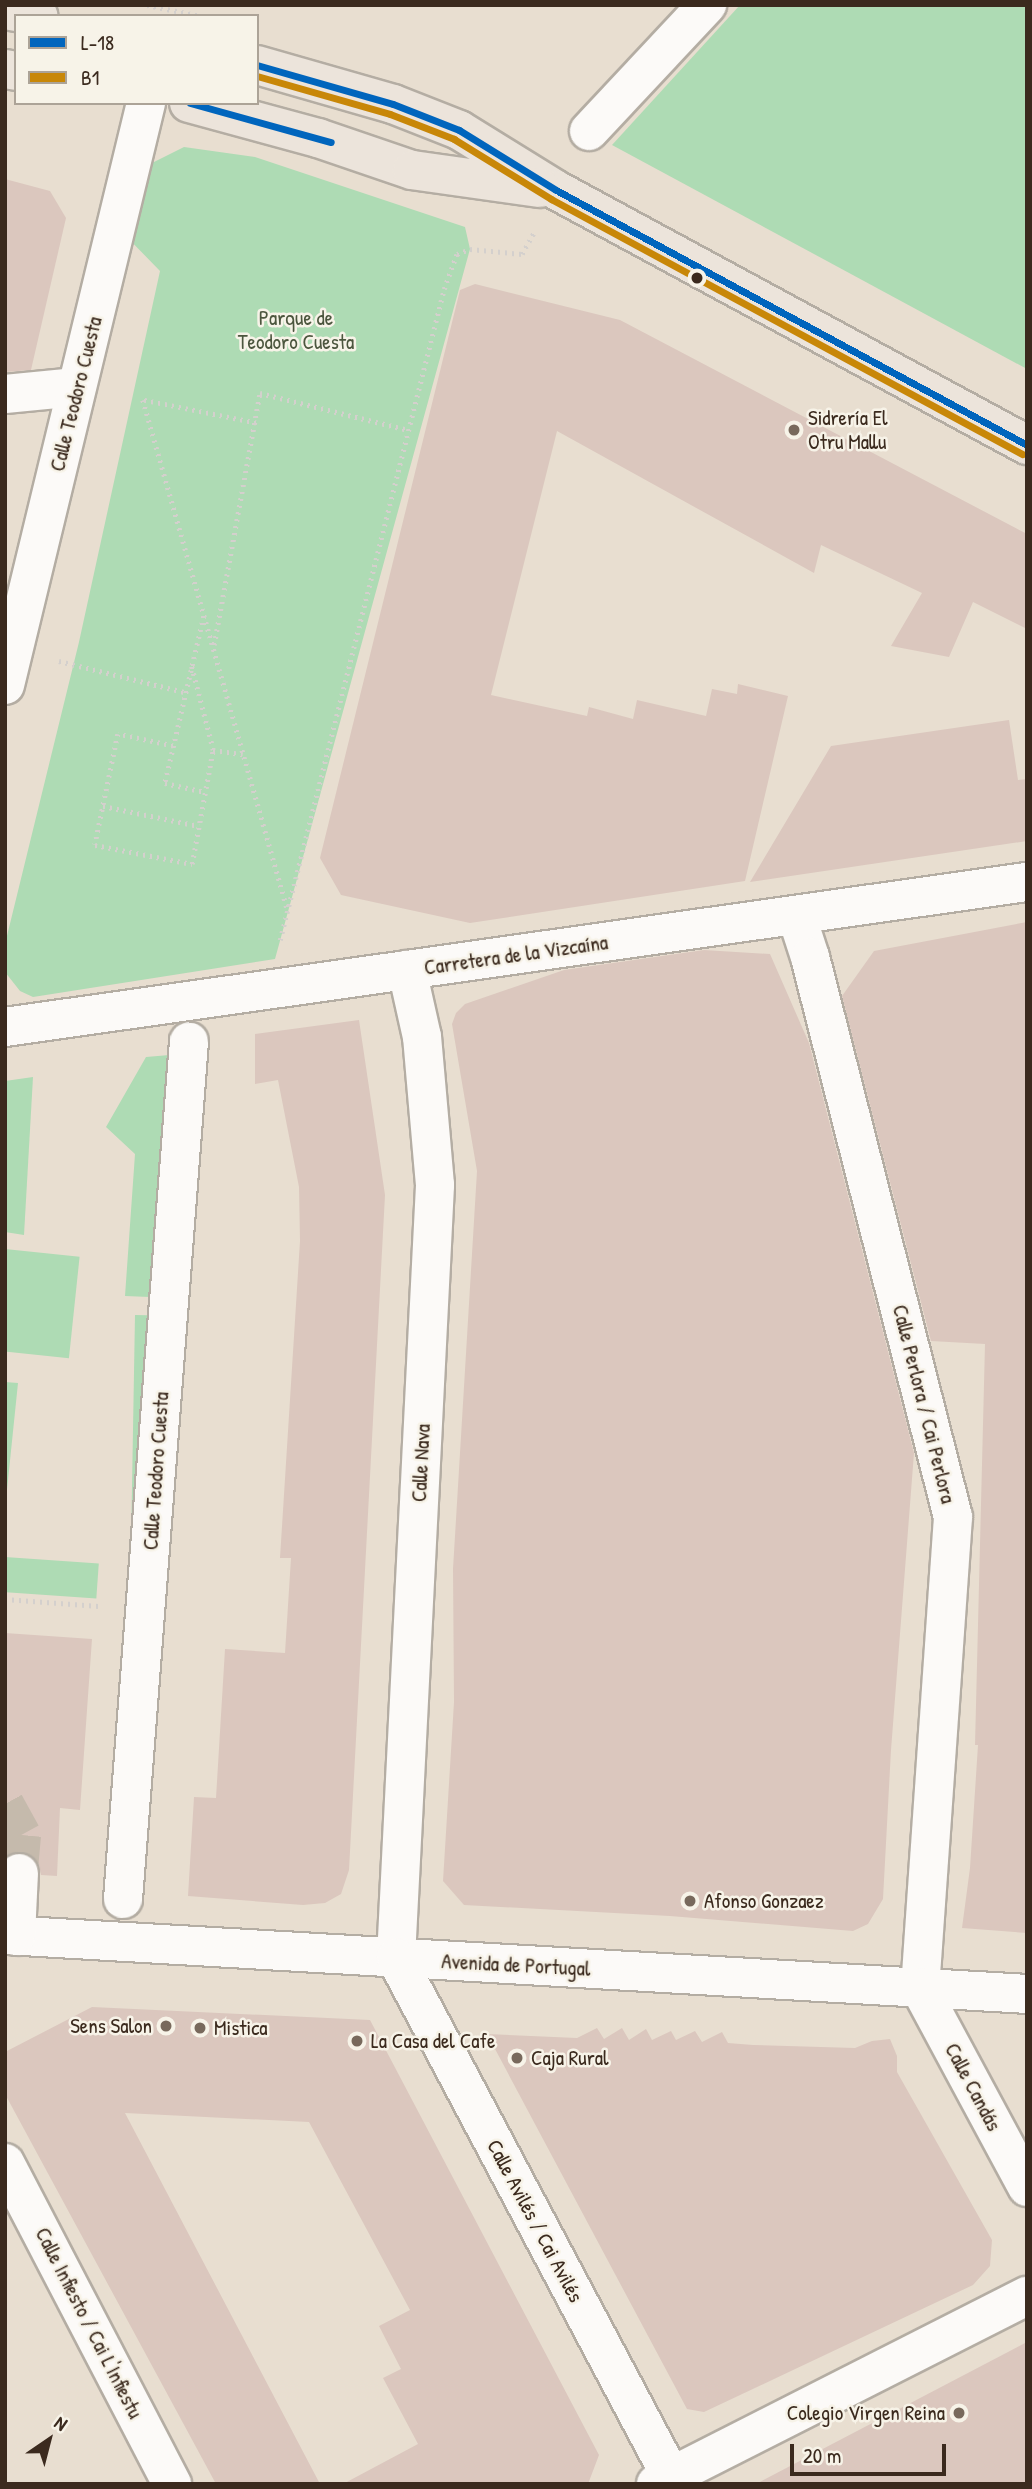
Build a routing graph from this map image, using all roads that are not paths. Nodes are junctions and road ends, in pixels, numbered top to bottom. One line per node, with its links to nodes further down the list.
1 (707, 5): 7 (street)
2 (5, 10): 3 (main road)
3 (27, 14)
4 (259, 66): 8 (main road)
5 (146, 105): 9 (street, Calle Teodoro Cuesta)
6 (196, 105): 8 (main road)
7 (589, 131)
8 (556, 190): 11 (main road)
9 (78, 387): 10 (street); 12 (street, Calle Teodoro Cuesta)
10 (5, 394)
11 (1027, 444)
12 (10, 667)
13 (1027, 882): 14 (street, Carretera de la Vizcaína)
14 (797, 917): 15 (street, Carretera de la Vizcaína); 22 (street, Calle Perlora / Cai Perlora)
15 (407, 970): 16 (street, Carretera de la Vizcaína); 21 (street, Calle Nava)
16 (5, 1027)
17 (189, 1042): 19 (street, Calle Teodoro Cuesta)
18 (19, 1873): 20 (street)
19 (122, 1899)
20 (10, 1936): 21 (street, Avenida de Portugal)
21 (396, 1958): 22 (street, Avenida de Portugal); 27 (street, Calle Avilés / Cai Avilés)
22 (920, 1988): 23 (street, Avenida de Portugal); 25 (street, Calle Candás)
23 (1027, 1994)
24 (5, 2163): 28 (street, Calle Infiesto / Cai L'Infiestu)
25 (1027, 2187)
26 (1027, 2296): 27 (street)
27 (667, 2481)
28 (172, 2484)

